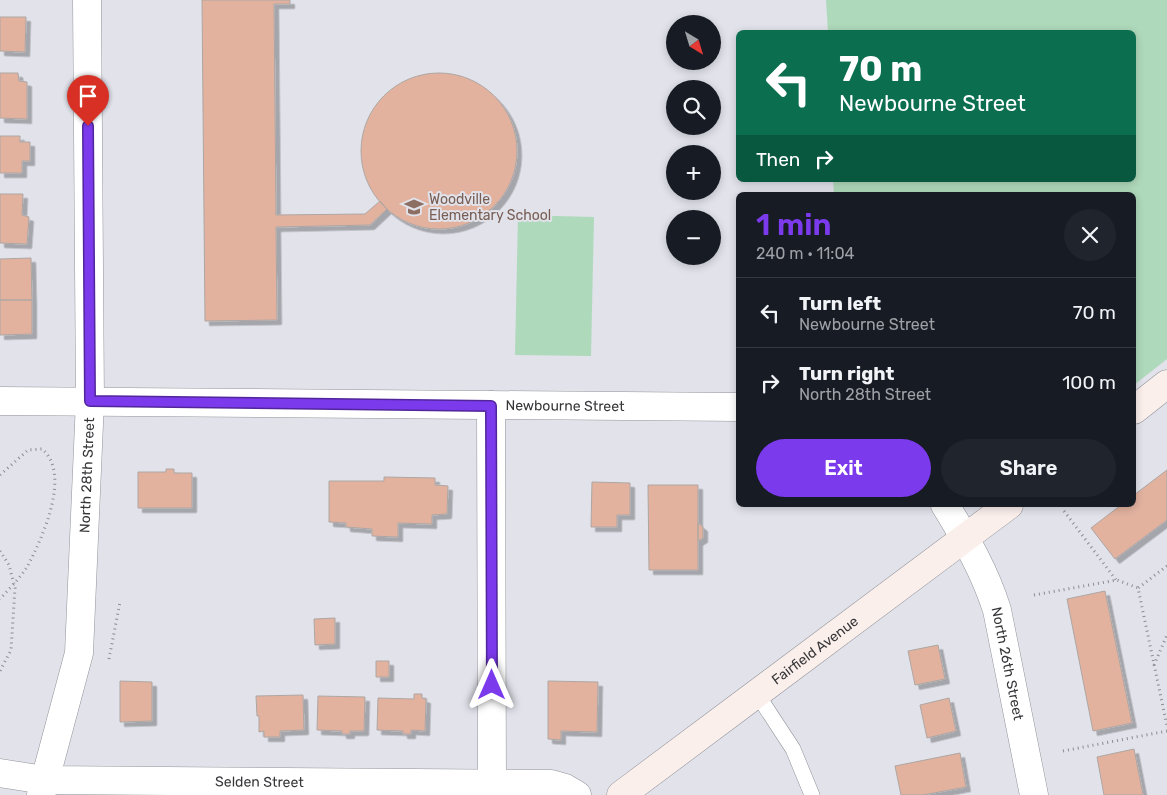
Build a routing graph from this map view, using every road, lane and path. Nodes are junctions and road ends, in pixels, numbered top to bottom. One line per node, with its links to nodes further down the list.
1 (87, 0): 4 (street, North 28th Street)
2 (1167, 384): 7 (main road)
3 (0, 401): 4 (street, Newbourne Street)
4 (90, 401): 5 (street, Newbourne Street); 30 (street, North 28th Street)
5 (491, 406): 6 (street, Newbourne Street); 31 (street)
6 (736, 407)
7 (1136, 408)
8 (0, 475): 16 (path)
9 (946, 507): 12 (street)
10 (1005, 507): 12 (main road, Fairfield Avenue)
11 (1064, 511): 15 (path)
12 (965, 538): 25 (main road, Fairfield Avenue); 35 (street, North 26th Street)
13 (0, 551): 16 (path)
14 (1167, 566): 17 (path)
15 (1117, 580): 17 (path); 18 (path)
16 (14, 583): 19 (path); 24 (path)
17 (1138, 588): 23 (path)
18 (1034, 595)
19 (0, 600)
20 (120, 602): 22 (path)
21 (1167, 636): 23 (path)
22 (109, 659)
23 (1154, 665): 26 (path)
24 (0, 671)
25 (756, 694): 33 (main road, Fairfield Avenue); 34 (lane)
26 (1167, 726)
27 (1167, 731): 28 (path)
28 (1063, 752)
29 (0, 773): 30 (street, Selden Street)
30 (42, 787): 31 (street, Selden Street)
31 (492, 790): 32 (street, Selden Street)
32 (577, 795)
33 (621, 795)
34 (812, 795)
35 (1034, 795)

